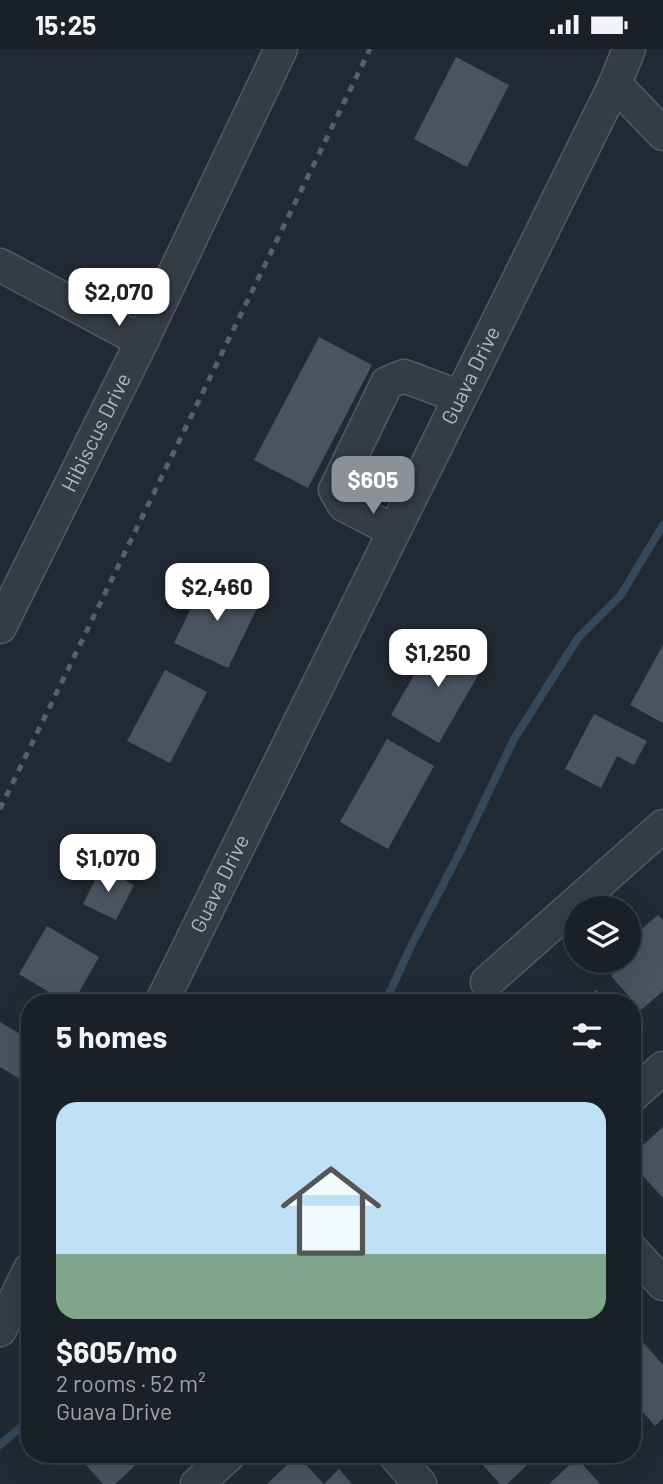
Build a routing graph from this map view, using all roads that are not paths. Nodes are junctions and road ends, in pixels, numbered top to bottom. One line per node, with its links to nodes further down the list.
1 (281, 49): 6 (street, Hibiscus Drive)
2 (629, 49): 3 (street, Guava Drive)
3 (615, 84): 4 (street); 7 (street, Guava Drive)
4 (663, 134)
5 (0, 265): 6 (street)
6 (142, 341): 9 (street, Hibiscus Drive)
7 (460, 397): 8 (street, Guava Drive); 8 (street)
8 (394, 531): 12 (street, Guava Drive)
9 (0, 627)
10 (663, 826): 11 (street)
11 (487, 982)
12 (165, 994)
13 (663, 1068): 14 (street)
14 (641, 1088)
15 (641, 1260): 16 (street)
16 (663, 1284)
17 (21, 1287): 18 (street)
18 (0, 1330)
19 (220, 1463): 21 (street)
20 (402, 1463): 22 (street)
21 (197, 1484)
22 (421, 1484)

